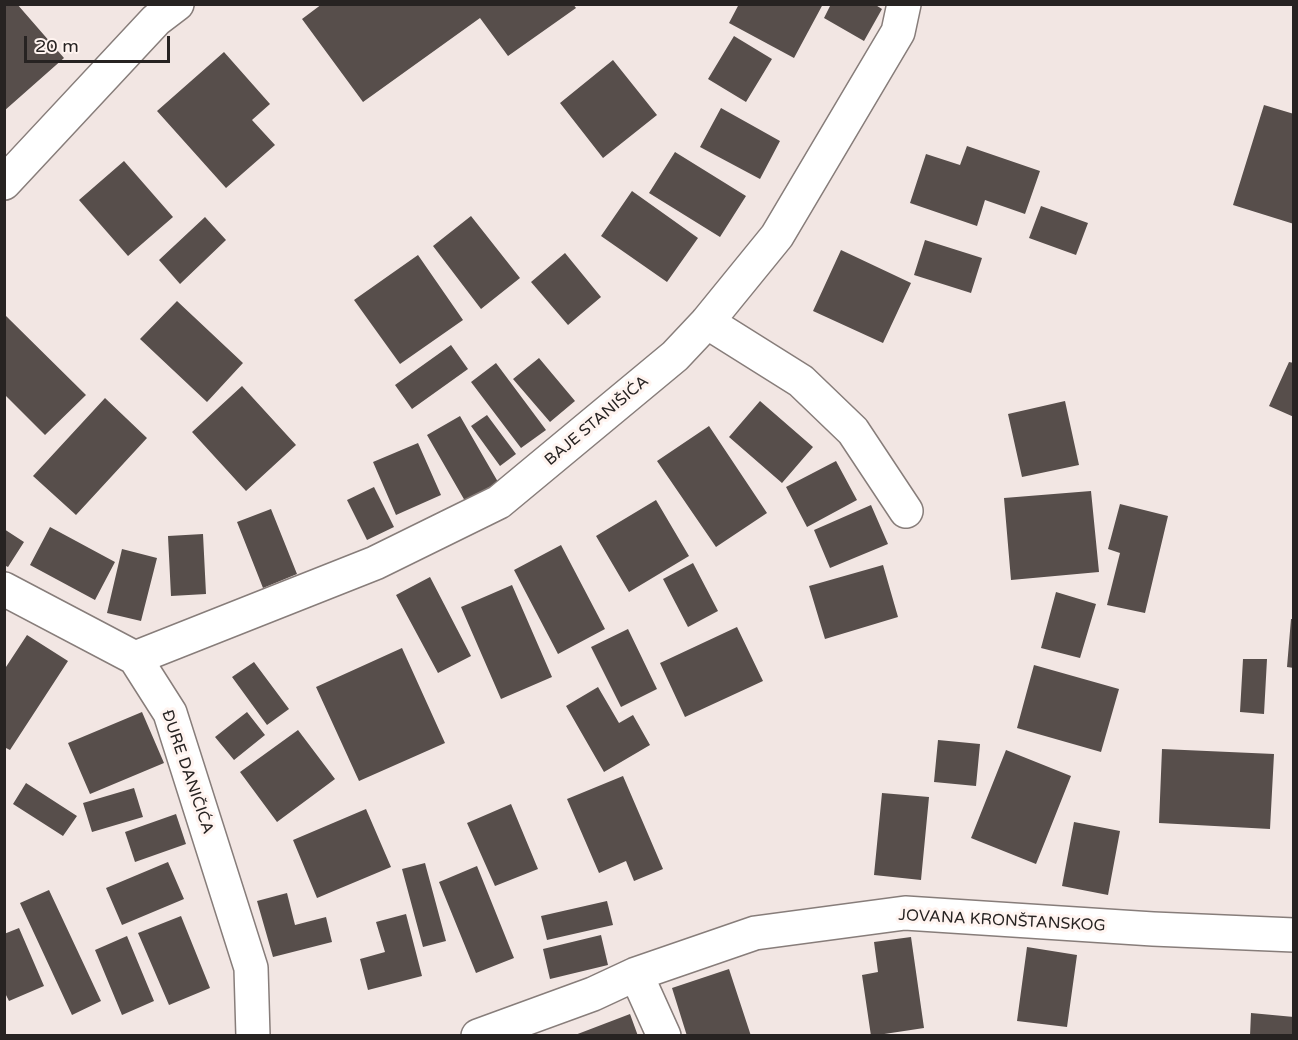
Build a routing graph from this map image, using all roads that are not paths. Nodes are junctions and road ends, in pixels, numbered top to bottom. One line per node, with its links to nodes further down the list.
1 (904, 4): 4 (street, BAJE STANIŠIĆA)
2 (156, 10): 3 (street)
3 (4, 183)
4 (707, 322): 5 (street); 7 (street, BAJE STANIŠIĆA)
5 (906, 511)
6 (4, 589): 7 (street, ĐURE DANIČIĆA)
7 (135, 658): 10 (street, ĐURE DANIČIĆA)
8 (1293, 935): 9 (street, JOVANA KRONŠTANSKOG)
9 (636, 974): 11 (street, JOVANA KRONŠTANSKOG); 12 (street)
10 (253, 1035)
11 (478, 1035)
12 (664, 1035)

